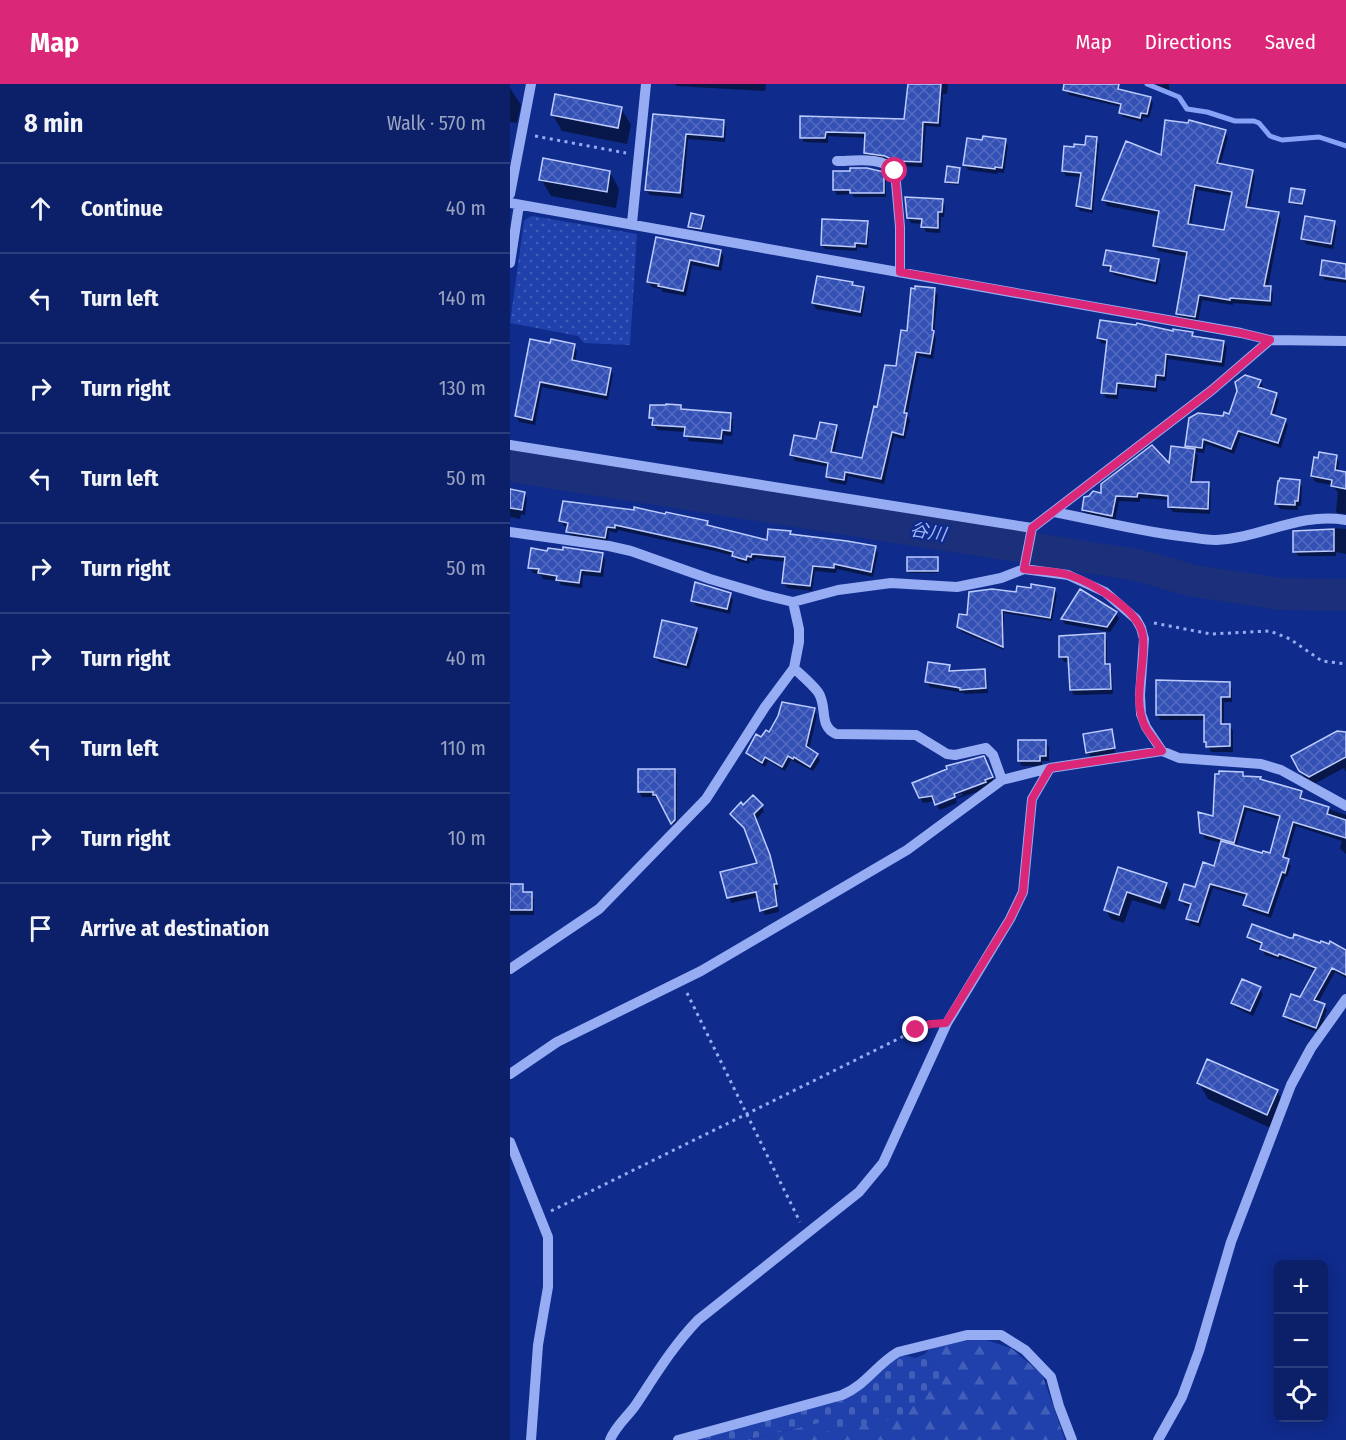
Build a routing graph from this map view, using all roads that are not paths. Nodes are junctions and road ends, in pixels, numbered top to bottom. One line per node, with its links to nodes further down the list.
1 (531, 84): 4 (street)
2 (644, 84): 6 (street)
3 (837, 161): 8 (street)
4 (510, 194)
5 (514, 204): 6 (street); 7 (street)
6 (632, 224): 8 (street)
7 (510, 263)
8 (900, 272): 9 (street)
9 (1270, 340): 10 (street); 12 (street)
10 (1346, 341)
11 (510, 445): 15 (street)
12 (1054, 512): 13 (street); 15 (street)
13 (1346, 520)
14 (510, 532): 17 (street)
15 (1031, 532): 16 (street)
16 (1025, 565): 17 (street); 19 (street)
17 (793, 602): 18 (street)
18 (794, 668): 21 (street); 23 (street)
19 (1162, 751): 20 (street); 22 (street)
20 (1050, 768): 21 (street); 28 (street)
21 (1002, 780): 25 (street)
22 (1346, 806)
23 (510, 969)
24 (1346, 999): 31 (street)
25 (510, 1074)
26 (510, 1143): 27 (street)
27 (531, 1440)
28 (610, 1440)
29 (678, 1440): 30 (street)
30 (1071, 1440)
31 (1158, 1440)

